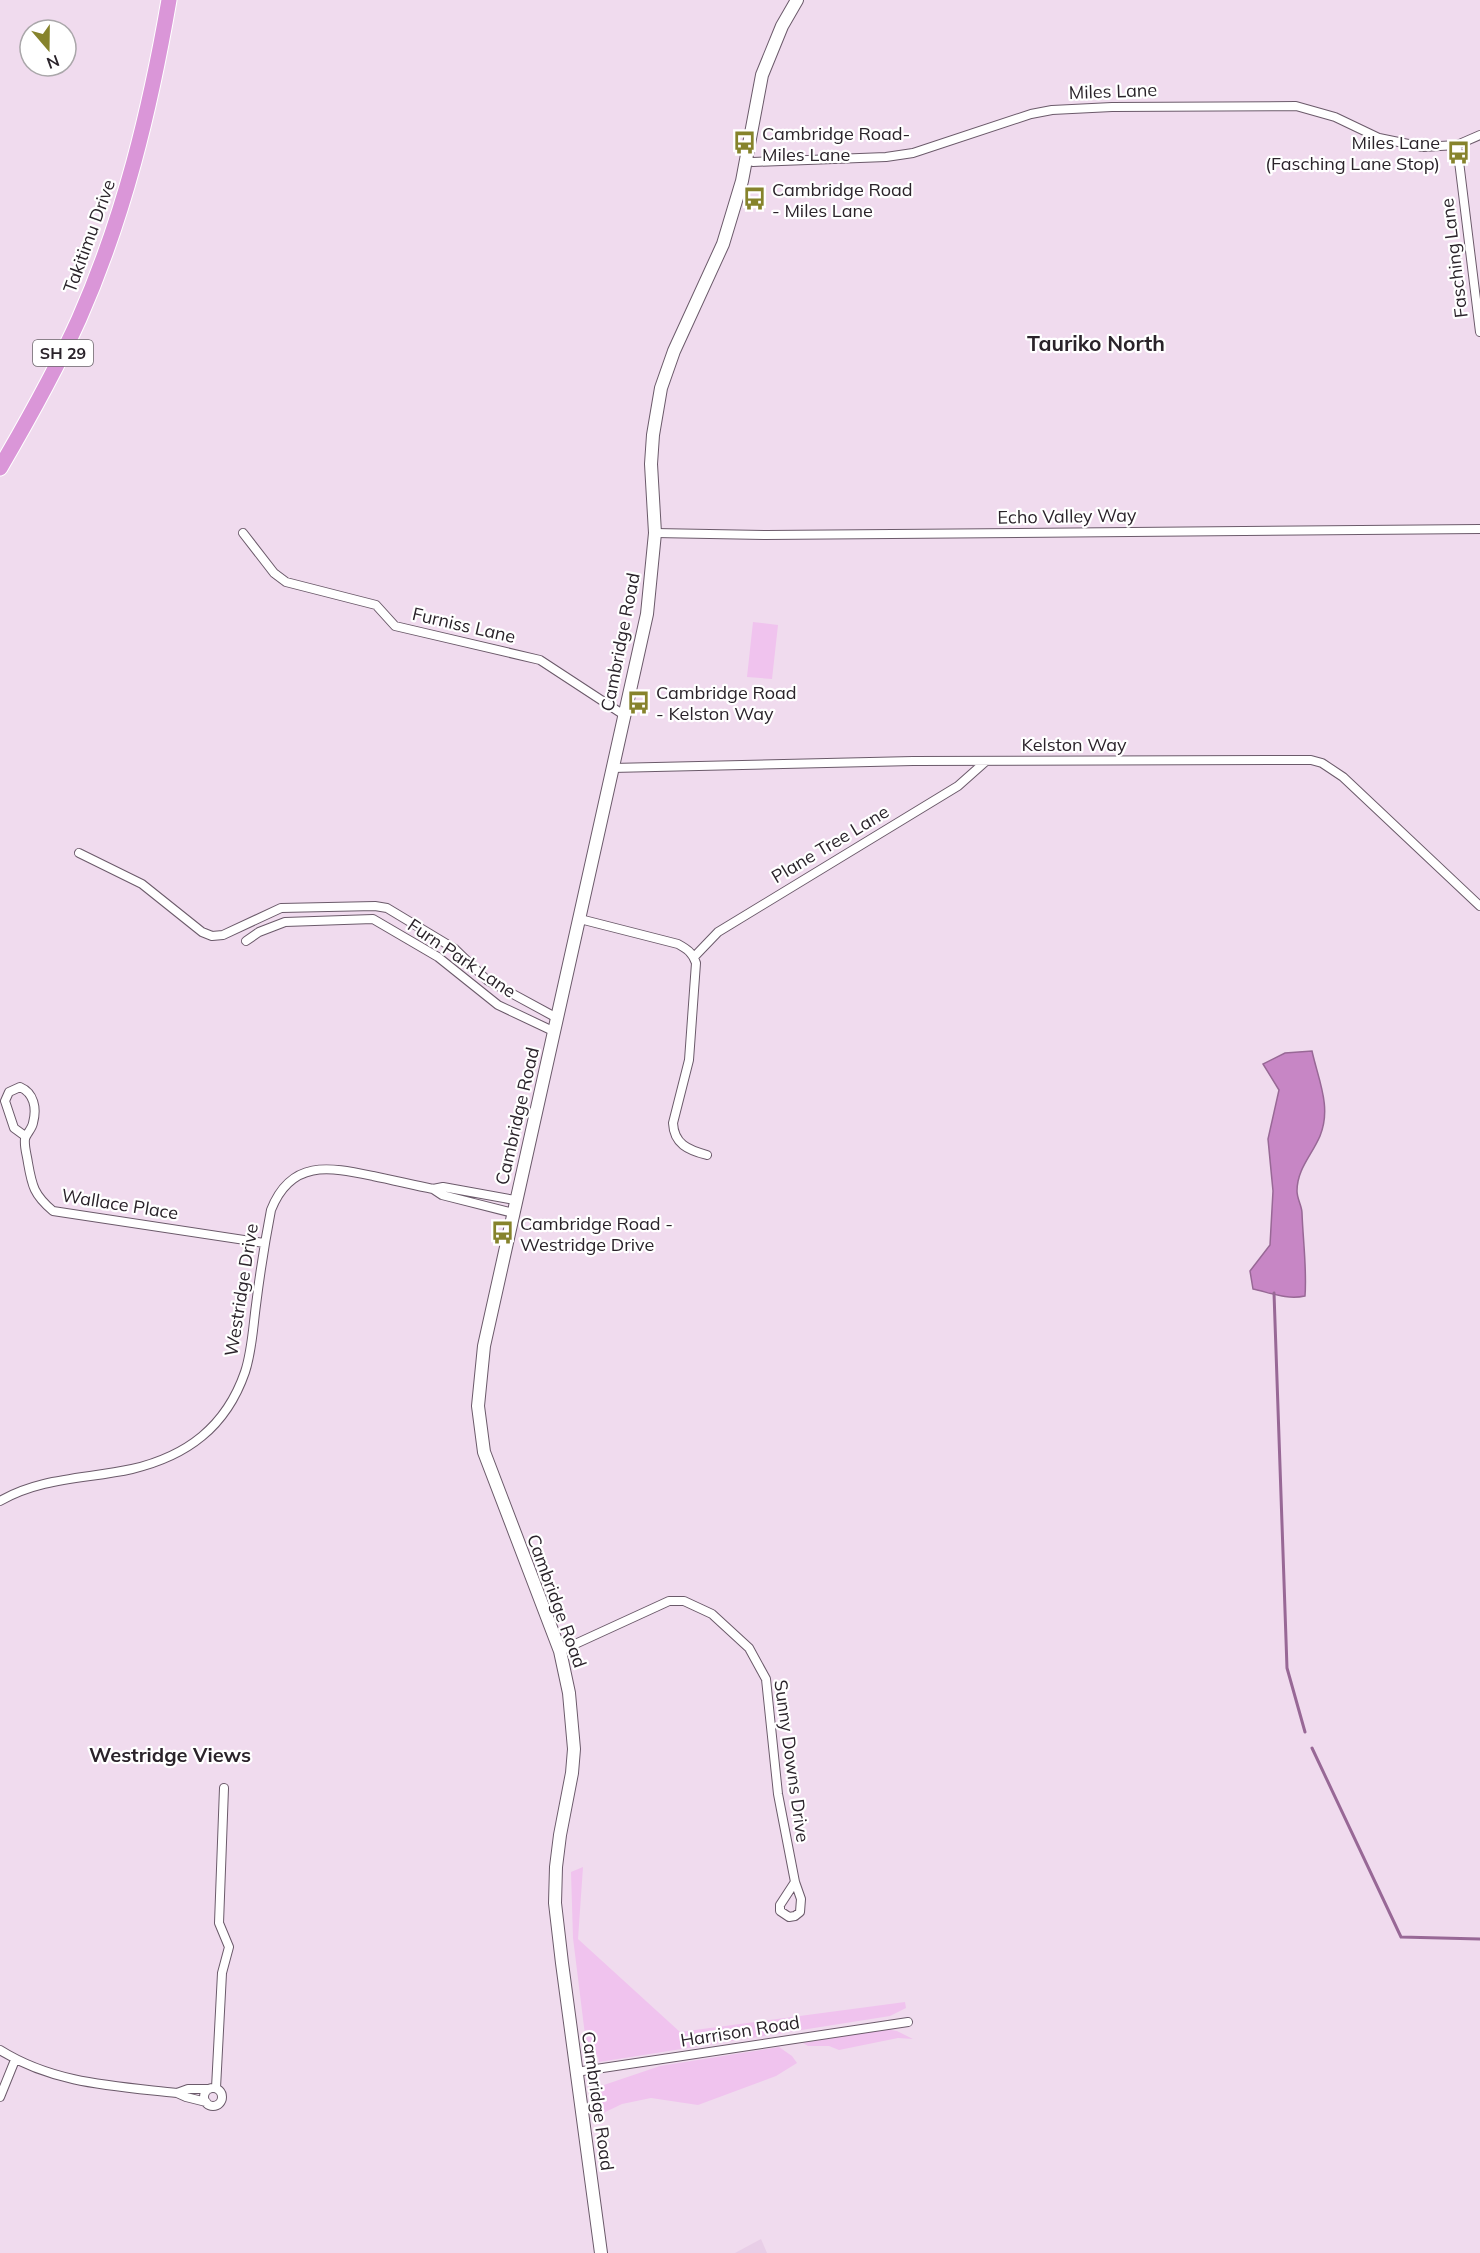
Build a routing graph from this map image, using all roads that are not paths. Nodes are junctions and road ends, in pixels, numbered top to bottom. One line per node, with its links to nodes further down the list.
1 (169, 0): 7 (highway, Takitimu Drive / SH 29)
2 (797, 0): 5 (main road, Cambridge Road)
3 (1480, 135): 4 (street, Miles Lane)
4 (1457, 145): 5 (street, Miles Lane); 6 (street, Fasching Lane)
5 (746, 160): 10 (main road, Cambridge Road)
6 (1480, 332)
7 (0, 468)
8 (1480, 529): 10 (street, Echo Valley Way)
9 (243, 533): 11 (street, Furniss Lane)
10 (655, 533): 11 (main road, Cambridge Road)
11 (624, 715): 13 (main road, Cambridge Road)
12 (985, 762): 13 (street, Kelston Way); 15 (street, Kelston Way); 18 (street, Plane Tree Lane)
13 (612, 768): 16 (main road, Cambridge Road)
14 (80, 853): 19 (street)
15 (1480, 906)
16 (580, 919): 18 (street); 19 (main road, Cambridge Road)
17 (246, 941): 20 (street, Furn Park Lane)
18 (694, 957): 22 (street)
19 (557, 1018): 20 (main road, Cambridge Road)
20 (555, 1032): 24 (main road, Cambridge Road)
21 (26, 1136): 21 (street, Wallace Place); 25 (street, Wallace Place)
22 (707, 1155)
23 (433, 1189): 24 (street, Westridge Drive); 24 (street, Westridge Drive); 25 (street, Westridge Drive)
24 (514, 1206): 27 (main road, Cambridge Road)
25 (264, 1243): 26 (street, Westridge Drive)
26 (0, 1501)
27 (560, 1651): 29 (street, Sunny Downs Drive); 33 (main road, Cambridge Road)
28 (224, 1788): 34 (street)
29 (795, 1882)
30 (908, 2022): 33 (street, Harrison Road)
31 (0, 2050): 32 (street)
32 (15, 2060): 35 (street); 36 (street)
33 (576, 2072): 38 (main road, Cambridge Road)
34 (213, 2089): 35 (street); 37 (street); 37 (street)
35 (177, 2092): 37 (street)
36 (0, 2097)
37 (206, 2102)
38 (601, 2253)

